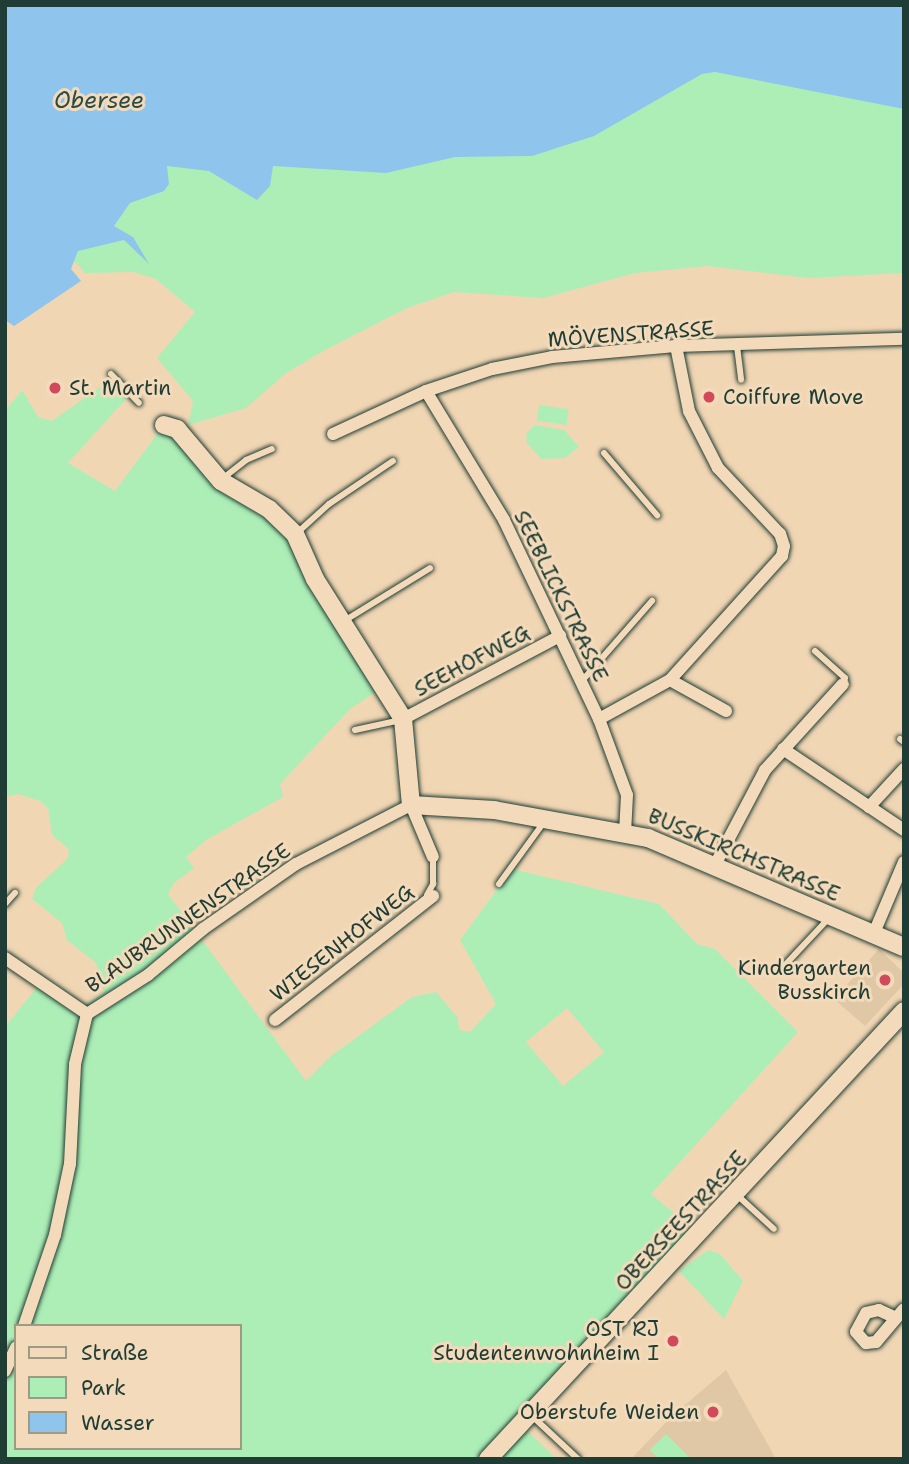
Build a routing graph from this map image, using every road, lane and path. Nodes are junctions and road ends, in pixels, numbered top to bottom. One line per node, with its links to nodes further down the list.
1 (904, 339): 3 (street, MÖVENSTRASSE)
2 (676, 346): 3 (street, MÖVENSTRASSE); 6 (street, MÖVENSTRASSE); 21 (street)
3 (737, 346): 5 (lane)
4 (111, 374): 7 (lane)
5 (741, 380)
6 (426, 391): 9 (street, MÖVENSTRASSE); 19 (street, SEEBLICKSTRASSE)
7 (139, 403)
8 (164, 425): 13 (street)
9 (333, 434)
10 (272, 449): 13 (lane)
11 (604, 453): 14 (lane)
12 (393, 461): 15 (lane)
13 (221, 481): 15 (street)
14 (657, 514)
15 (295, 534): 18 (street)
16 (430, 568): 18 (lane)
17 (652, 601): 22 (lane)
18 (344, 621): 25 (street)
19 (560, 636): 22 (street, SEEBLICKSTRASSE); 25 (street, SEEHOFWEG)
20 (815, 651): 23 (lane)
21 (670, 680): 24 (street); 26 (street)
22 (581, 682): 26 (street, SEEBLICKSTRASSE)
23 (843, 684): 28 (street)
24 (726, 711)
25 (402, 719): 27 (lane); 30 (street)
26 (599, 719): 34 (street, SEEBLICKSTRASSE)
27 (355, 730)
28 (783, 749): 31 (street); 37 (street)
29 (904, 769): 31 (street)
30 (411, 805): 32 (street, BUSSKIRCHSTRASSE); 35 (street); 48 (street, BLAUBRUNNENSTRASSE)
31 (869, 807): 33 (street)
32 (547, 817): 34 (street, BUSSKIRCHSTRASSE); 38 (lane)
33 (904, 830)
34 (625, 831): 37 (street, BUSSKIRCHSTRASSE)
35 (433, 857): 40 (lane)
36 (904, 862): 43 (street)
37 (715, 865): 42 (street, BUSSKIRCHSTRASSE)
38 (499, 884)
39 (15, 893): 41 (lane)
40 (428, 898): 49 (street, WIESENHOFWEG)
41 (5, 904)
42 (831, 916): 43 (street, BUSSKIRCHSTRASSE); 46 (lane)
43 (874, 933): 44 (street, BUSSKIRCHSTRASSE)
44 (904, 947)
45 (5, 958): 48 (street)
46 (785, 965)
47 (904, 1011): 50 (street, OBERSEESTRASSE)
48 (87, 1014): 52 (street, BLAUBRUNNENSTRASSE)
49 (275, 1020)
50 (737, 1194): 51 (lane); 55 (street, OBERSEESTRASSE)
51 (774, 1229)
52 (25, 1324)
53 (14, 1351): 54 (street)
54 (5, 1371)
55 (531, 1415): 56 (street, OBERSEESTRASSE); 57 (lane)
56 (488, 1459)
57 (579, 1459)

